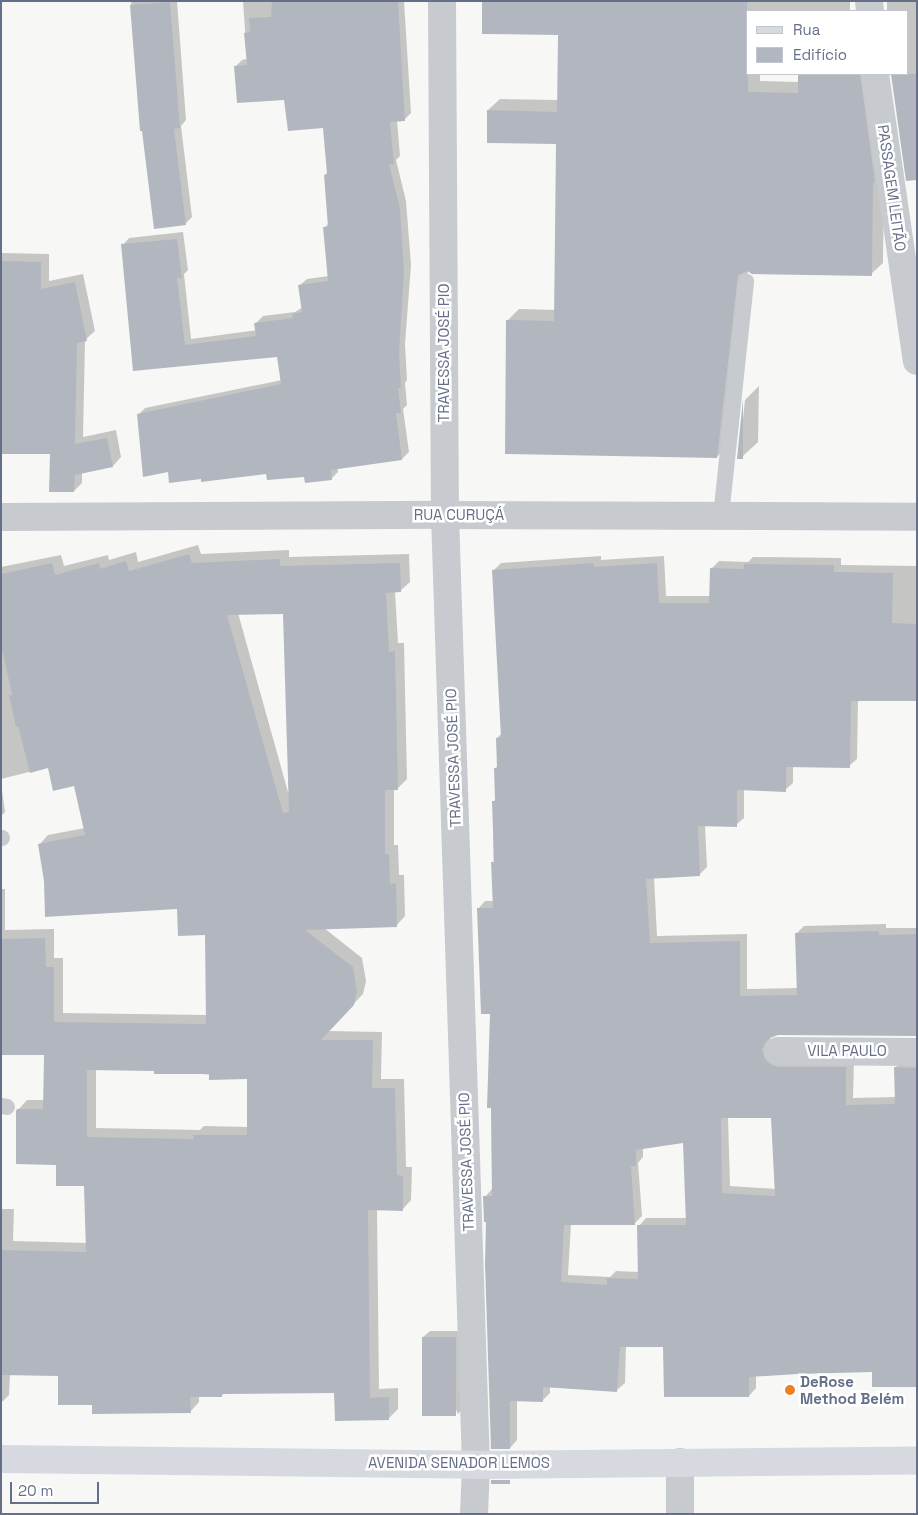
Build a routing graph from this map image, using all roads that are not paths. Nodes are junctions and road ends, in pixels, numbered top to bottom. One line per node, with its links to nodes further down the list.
1 (442, 1): 5 (street, TRAVESSA JOSÉ PIO)
2 (876, 75): 4 (street, PASSAGEM LEITÃO)
3 (746, 281): 6 (lane)
4 (917, 361)
5 (445, 515): 6 (street, RUA CURUÇÁ); 7 (street, RUA CURUÇÁ); 14 (street, TRAVESSA JOSÉ PIO)
6 (721, 516): 8 (street, RUA CURUÇÁ)
7 (1, 517)
8 (917, 517)
9 (778, 1051): 10 (street, VILA PAULO)
10 (917, 1052)
11 (1, 1459): 14 (main road, AVENIDA SENADOR LEMOS)
12 (917, 1460): 13 (main road, AVENIDA SENADOR LEMOS)
13 (680, 1462): 14 (main road, AVENIDA SENADOR LEMOS); 16 (street)
14 (476, 1464): 15 (street, TRAVESSA JOSÉ PIO)
15 (474, 1514)
16 (680, 1514)

